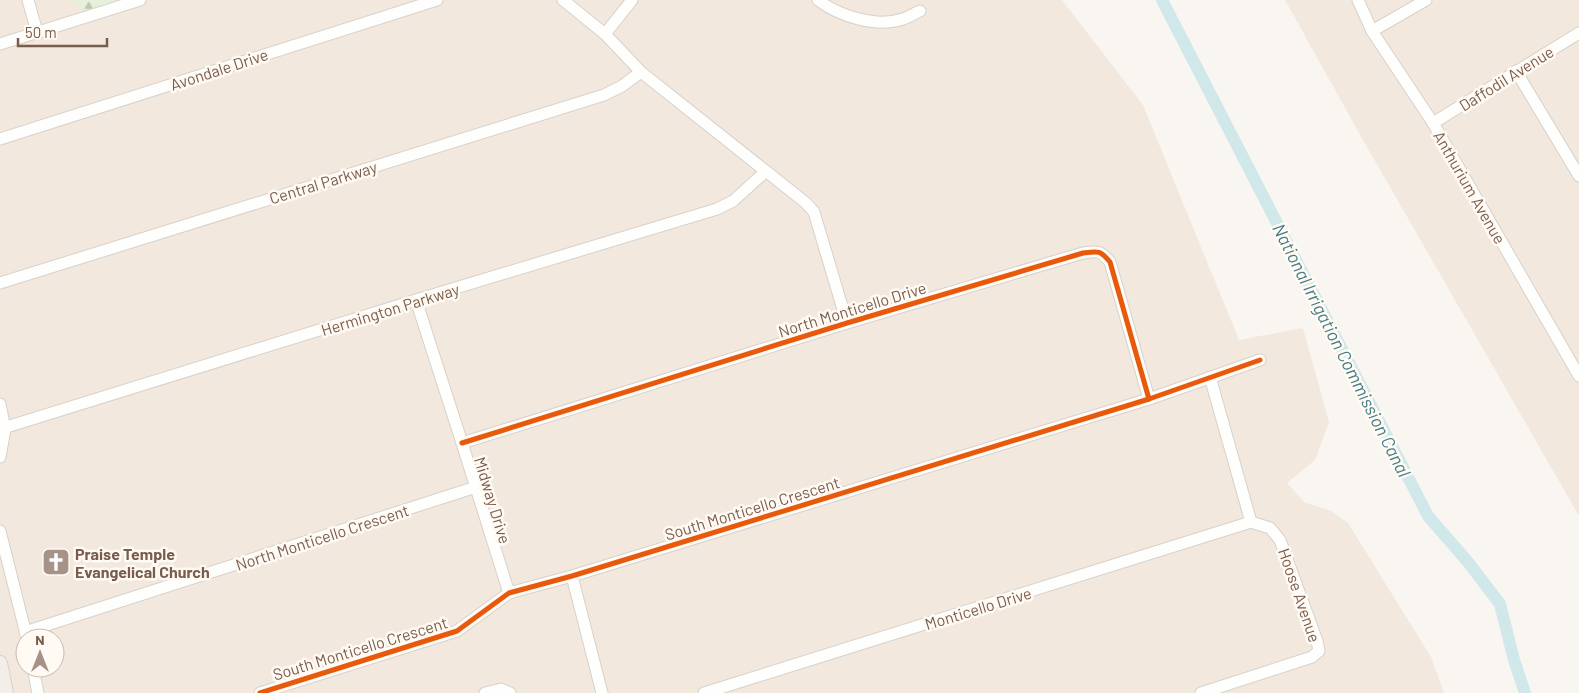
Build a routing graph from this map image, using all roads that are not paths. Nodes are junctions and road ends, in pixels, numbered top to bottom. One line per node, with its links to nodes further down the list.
1 (28, 0): 11 (street)
2 (140, 0): 11 (street)
3 (437, 0): 18 (street, Avondale Drive)
4 (564, 0): 13 (street)
5 (632, 0): 13 (street)
6 (818, 0): 9 (street)
7 (1358, 0): 10 (street, Anthurium Avenue)
8 (1426, 0): 10 (street)
9 (920, 10)
10 (1372, 31): 17 (street, Anthurium Avenue)
11 (37, 32): 14 (street)
12 (1579, 33): 15 (street, Daffodil Avenue)
13 (605, 34): 16 (street)
14 (0, 44)
15 (1516, 71): 17 (street, Daffodil Avenue); 20 (street)
16 (641, 72): 19 (street); 21 (street, Central Parkway)
17 (1433, 123): 25 (street, Anthurium Avenue)
18 (0, 139)
19 (765, 172): 22 (street, Hermington Parkway); 23 (street)
20 (1579, 176)
21 (0, 283)
22 (416, 300): 29 (street, Hermington Parkway); 30 (street, Midway Drive)
23 (847, 323): 27 (street, North Monticello Drive); 30 (street, North Monticello Drive)
24 (1260, 360): 26 (street, South Monticello Crescent)
25 (1579, 376)
26 (1210, 377): 27 (street, South Monticello Crescent); 33 (street)
27 (1149, 399): 35 (street, South Monticello Crescent)
28 (0, 404): 29 (street)
29 (2, 429): 31 (street)
30 (462, 443): 32 (street, Midway Drive)
31 (0, 457)
32 (476, 488): 36 (street, Midway Drive); 38 (street, North Monticello Crescent)
33 (1251, 522): 47 (street, Monticello Drive); 48 (street, Hoose Avenue)
34 (0, 531): 37 (street)
35 (572, 576): 36 (street, South Monticello Crescent); 46 (street)
36 (509, 593): 44 (street, South Monticello Crescent)
37 (24, 628)
38 (47, 628)
39 (0, 663): 42 (main road)
40 (35, 678): 43 (street)
41 (506, 691): 45 (street)
42 (6, 693)
43 (38, 693)
44 (260, 693)
45 (485, 693)
46 (602, 693)
47 (704, 693)
48 (1201, 693)

